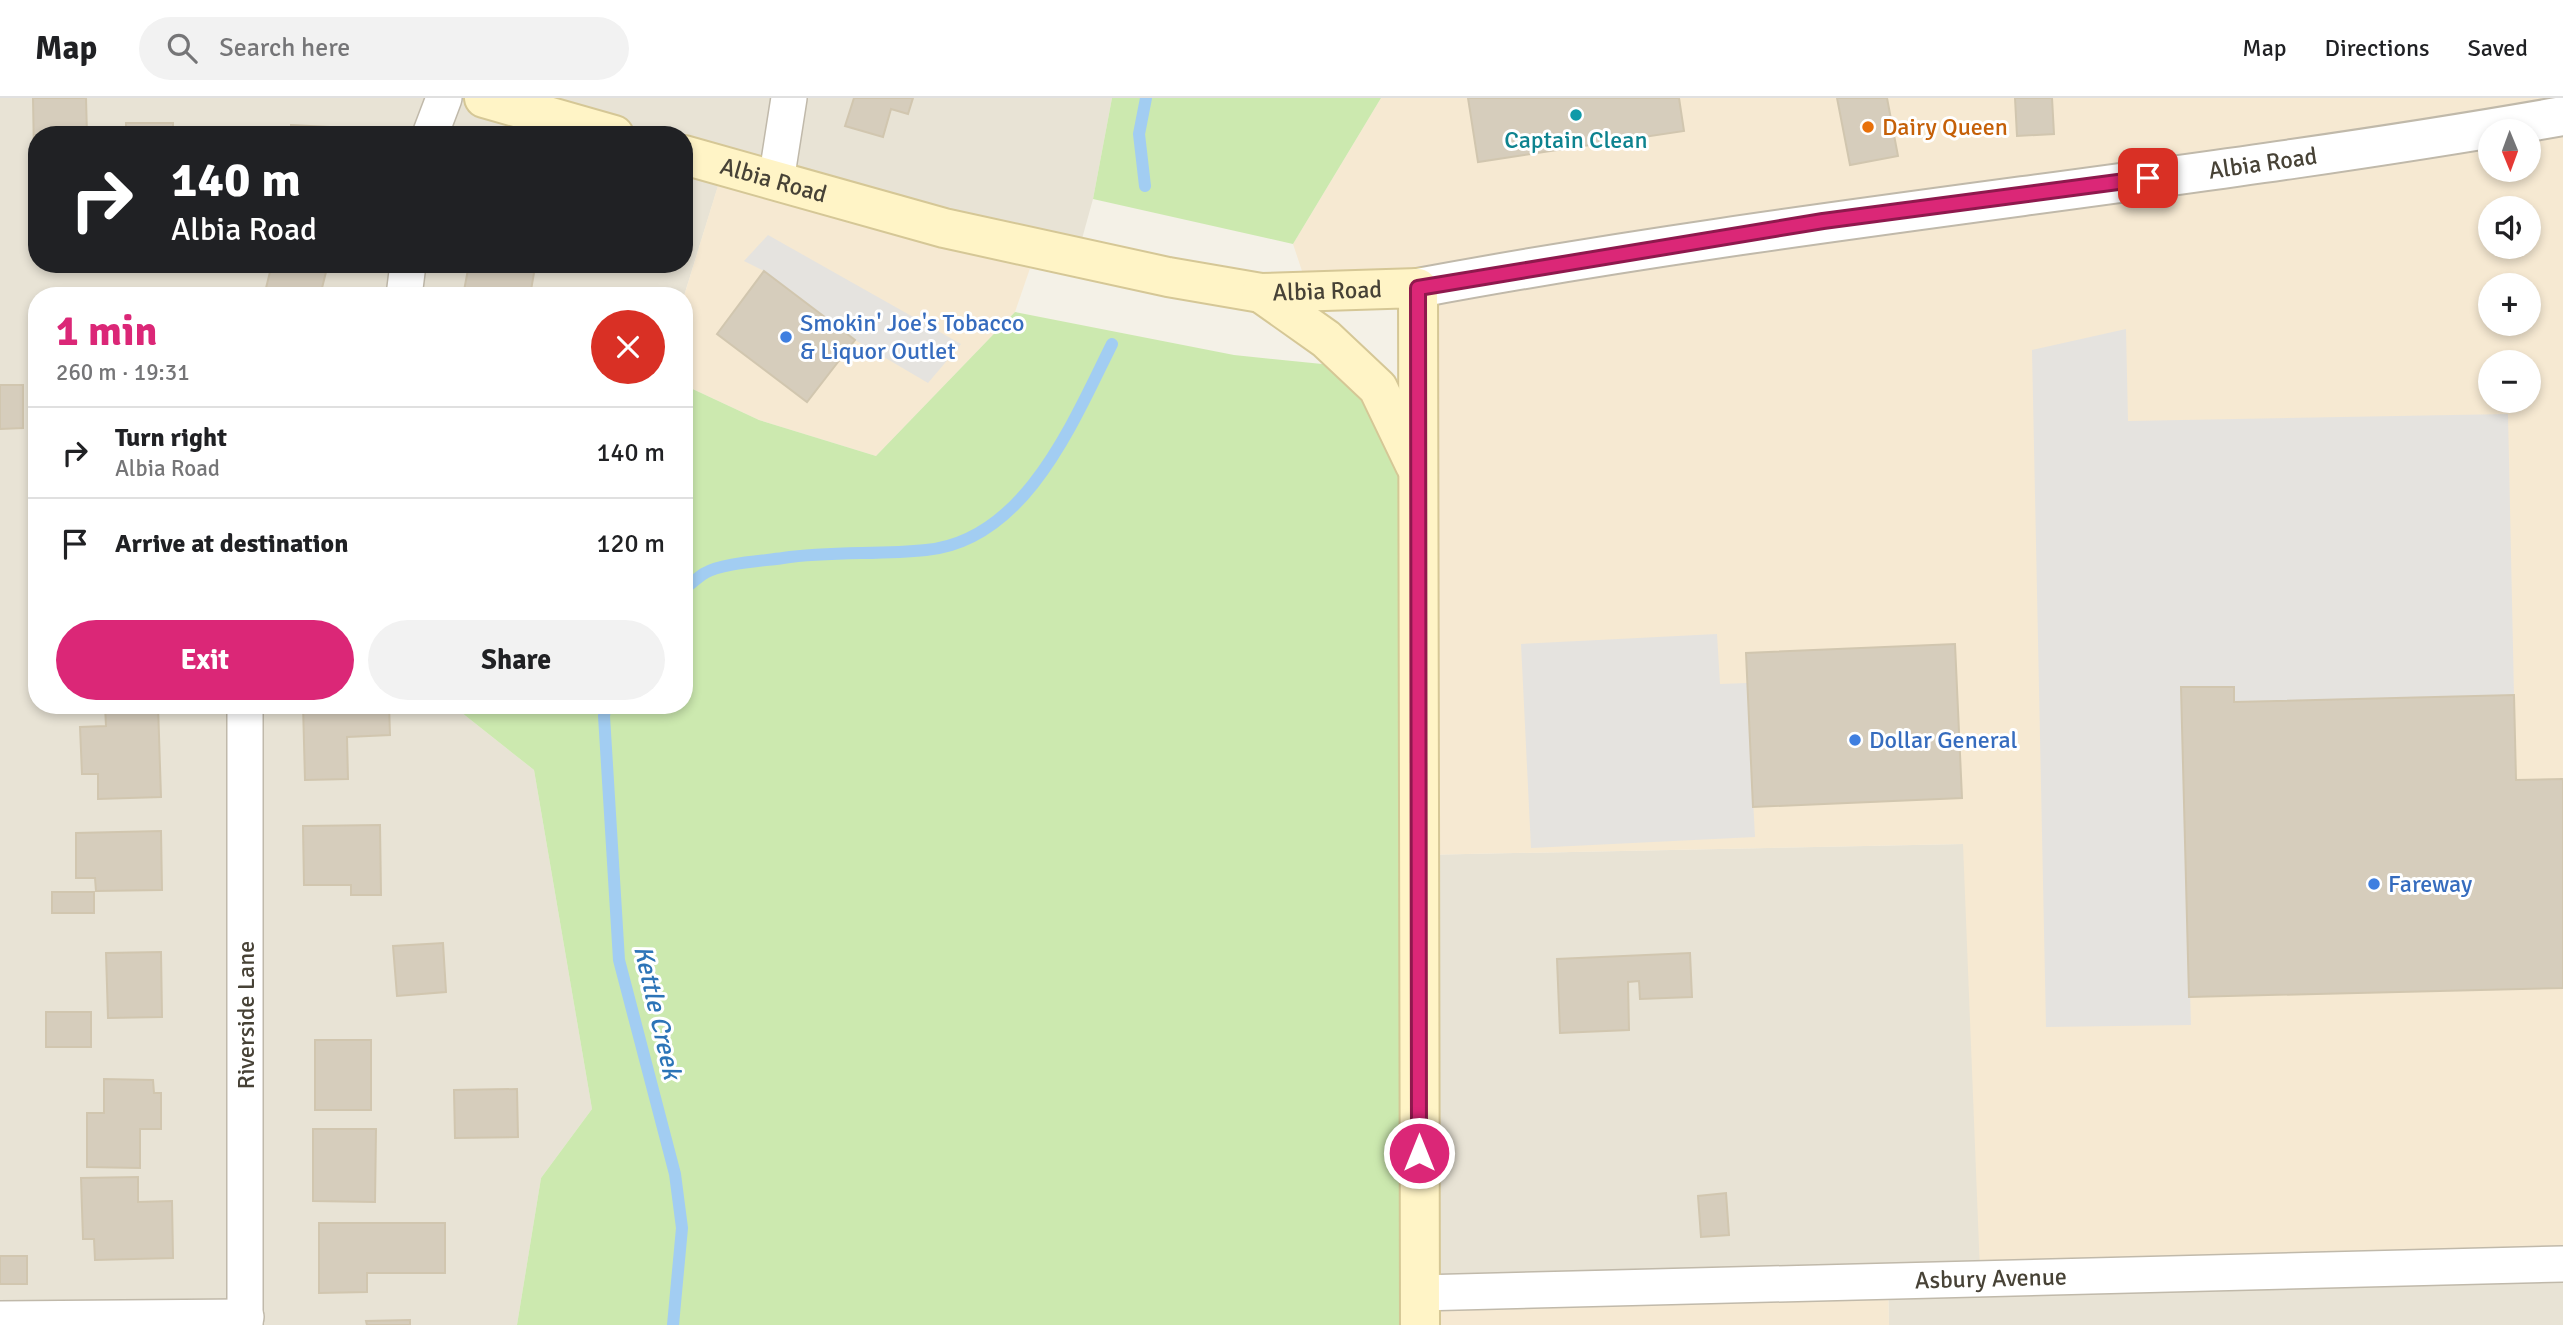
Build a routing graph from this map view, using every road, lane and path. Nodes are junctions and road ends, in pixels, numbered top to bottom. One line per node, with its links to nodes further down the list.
1 (444, 98): 5 (street)
2 (484, 98): 6 (main road)
3 (789, 98): 8 (street)
4 (2563, 117): 9 (street, Albia Road)
5 (433, 126)
6 (582, 126)
7 (693, 158): 8 (main road, Albia Road)
8 (776, 181): 10 (main road, Albia Road)
9 (1418, 288): 10 (main road, Albia Road); 11 (main road)
10 (1261, 293): 11 (main road)
11 (1419, 475): 14 (main road)
12 (245, 714): 16 (street, Riverside Lane)
13 (2563, 1264): 14 (street, Asbury Avenue)
14 (1420, 1309)
15 (0, 1319): 16 (street)
16 (246, 1321)

